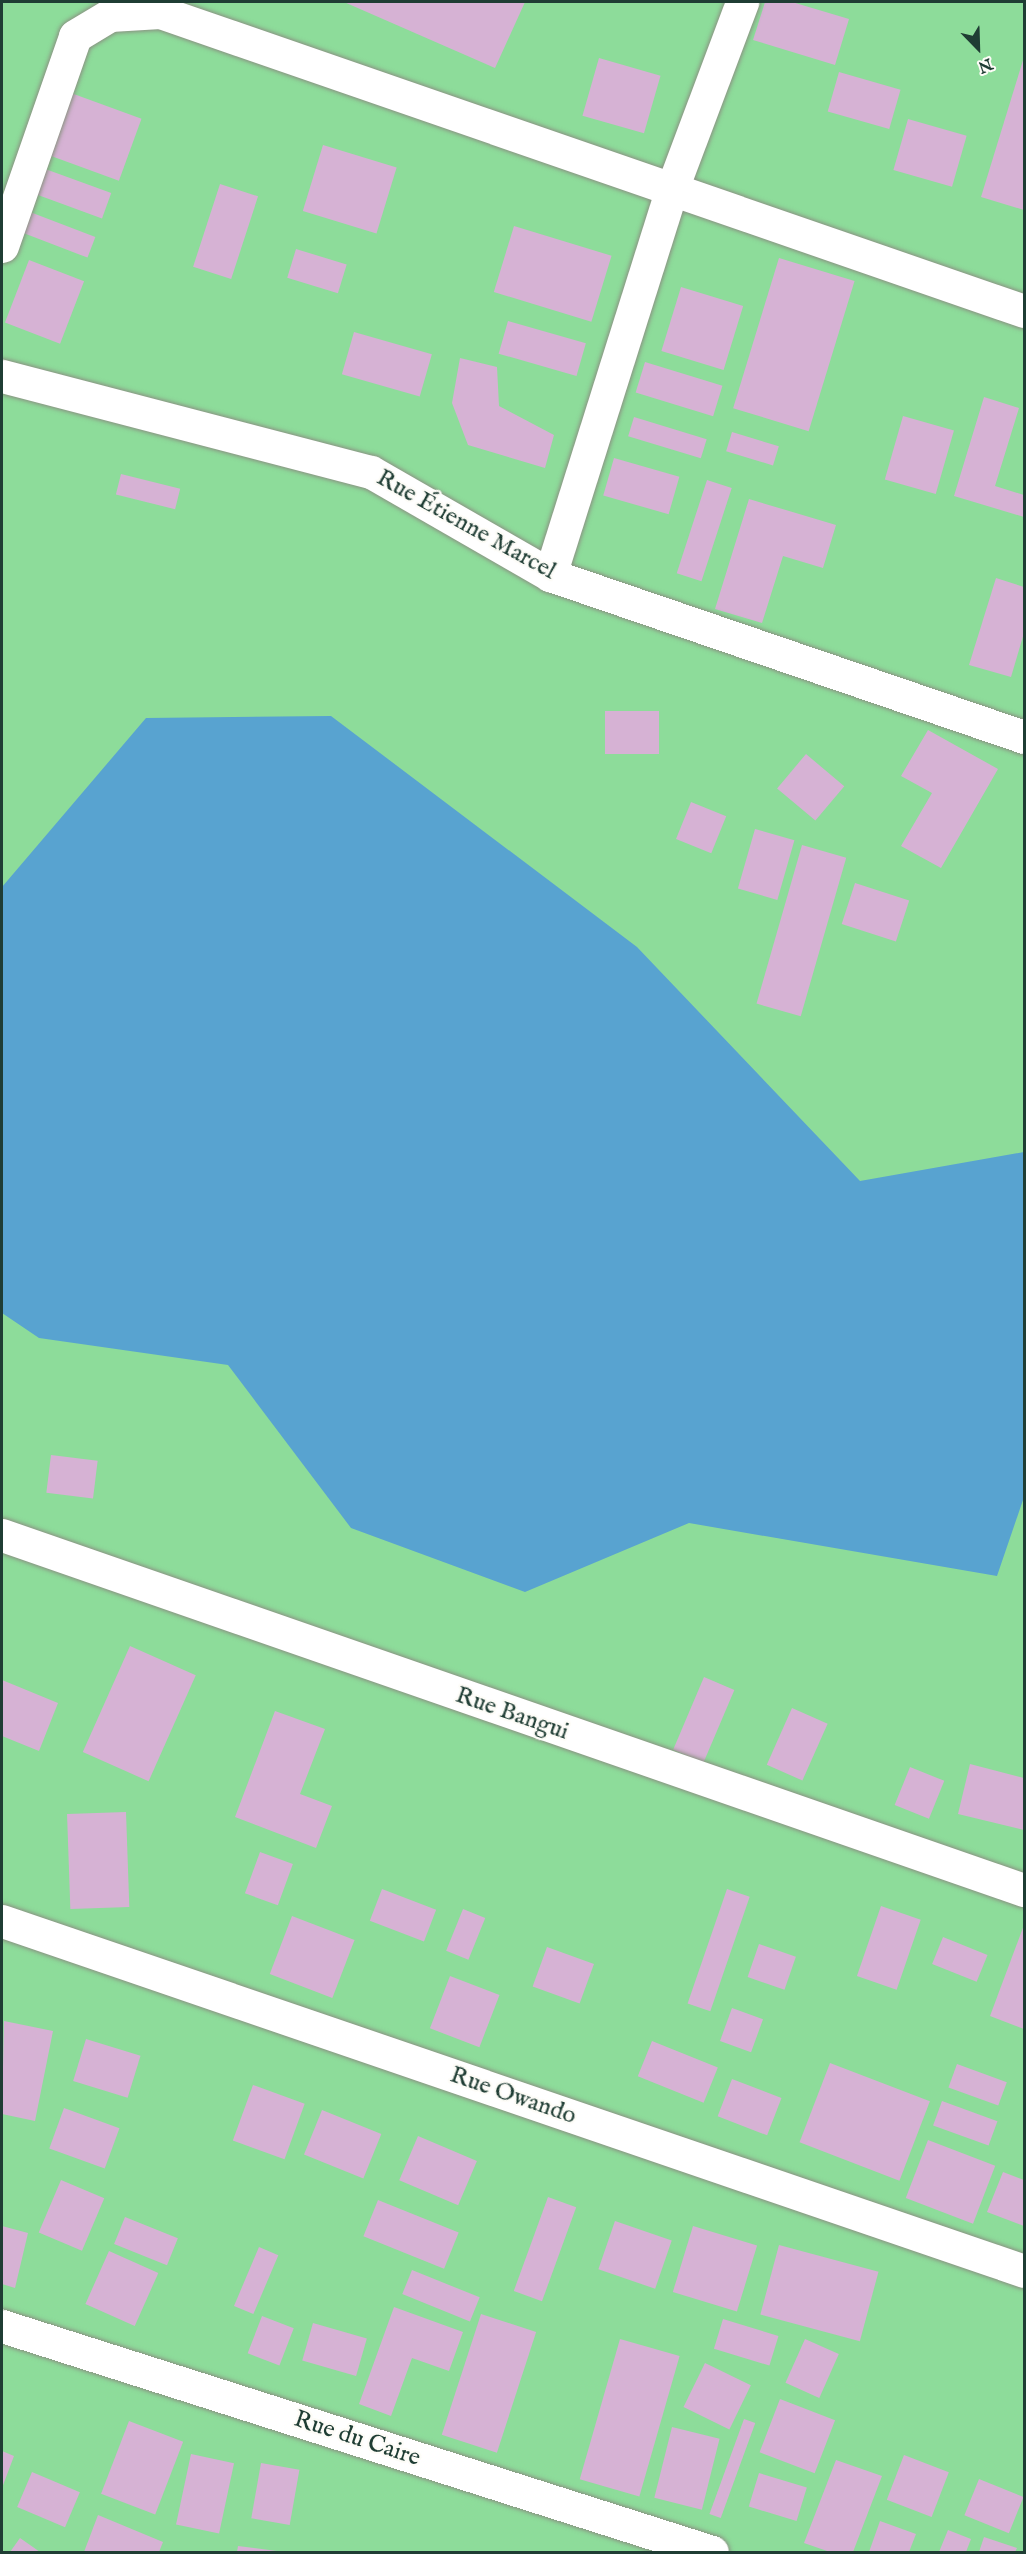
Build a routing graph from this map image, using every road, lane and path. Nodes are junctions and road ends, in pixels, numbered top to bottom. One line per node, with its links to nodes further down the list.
1 (741, 2): 2 (street)
2 (673, 186): 3 (street); 4 (street); 6 (street)
3 (2, 246)
4 (1024, 311)
5 (2, 376): 6 (street, Rue Étienne Marcel)
6 (550, 575): 7 (street, Rue Étienne Marcel)
7 (1024, 737)
8 (2, 1535): 9 (street, Rue Bangui)
9 (1024, 1890)
10 (2, 1921): 11 (street, Rue Owando)
11 (1024, 2271)
12 (2, 2326): 13 (street, Rue du Caire)
13 (712, 2553)

